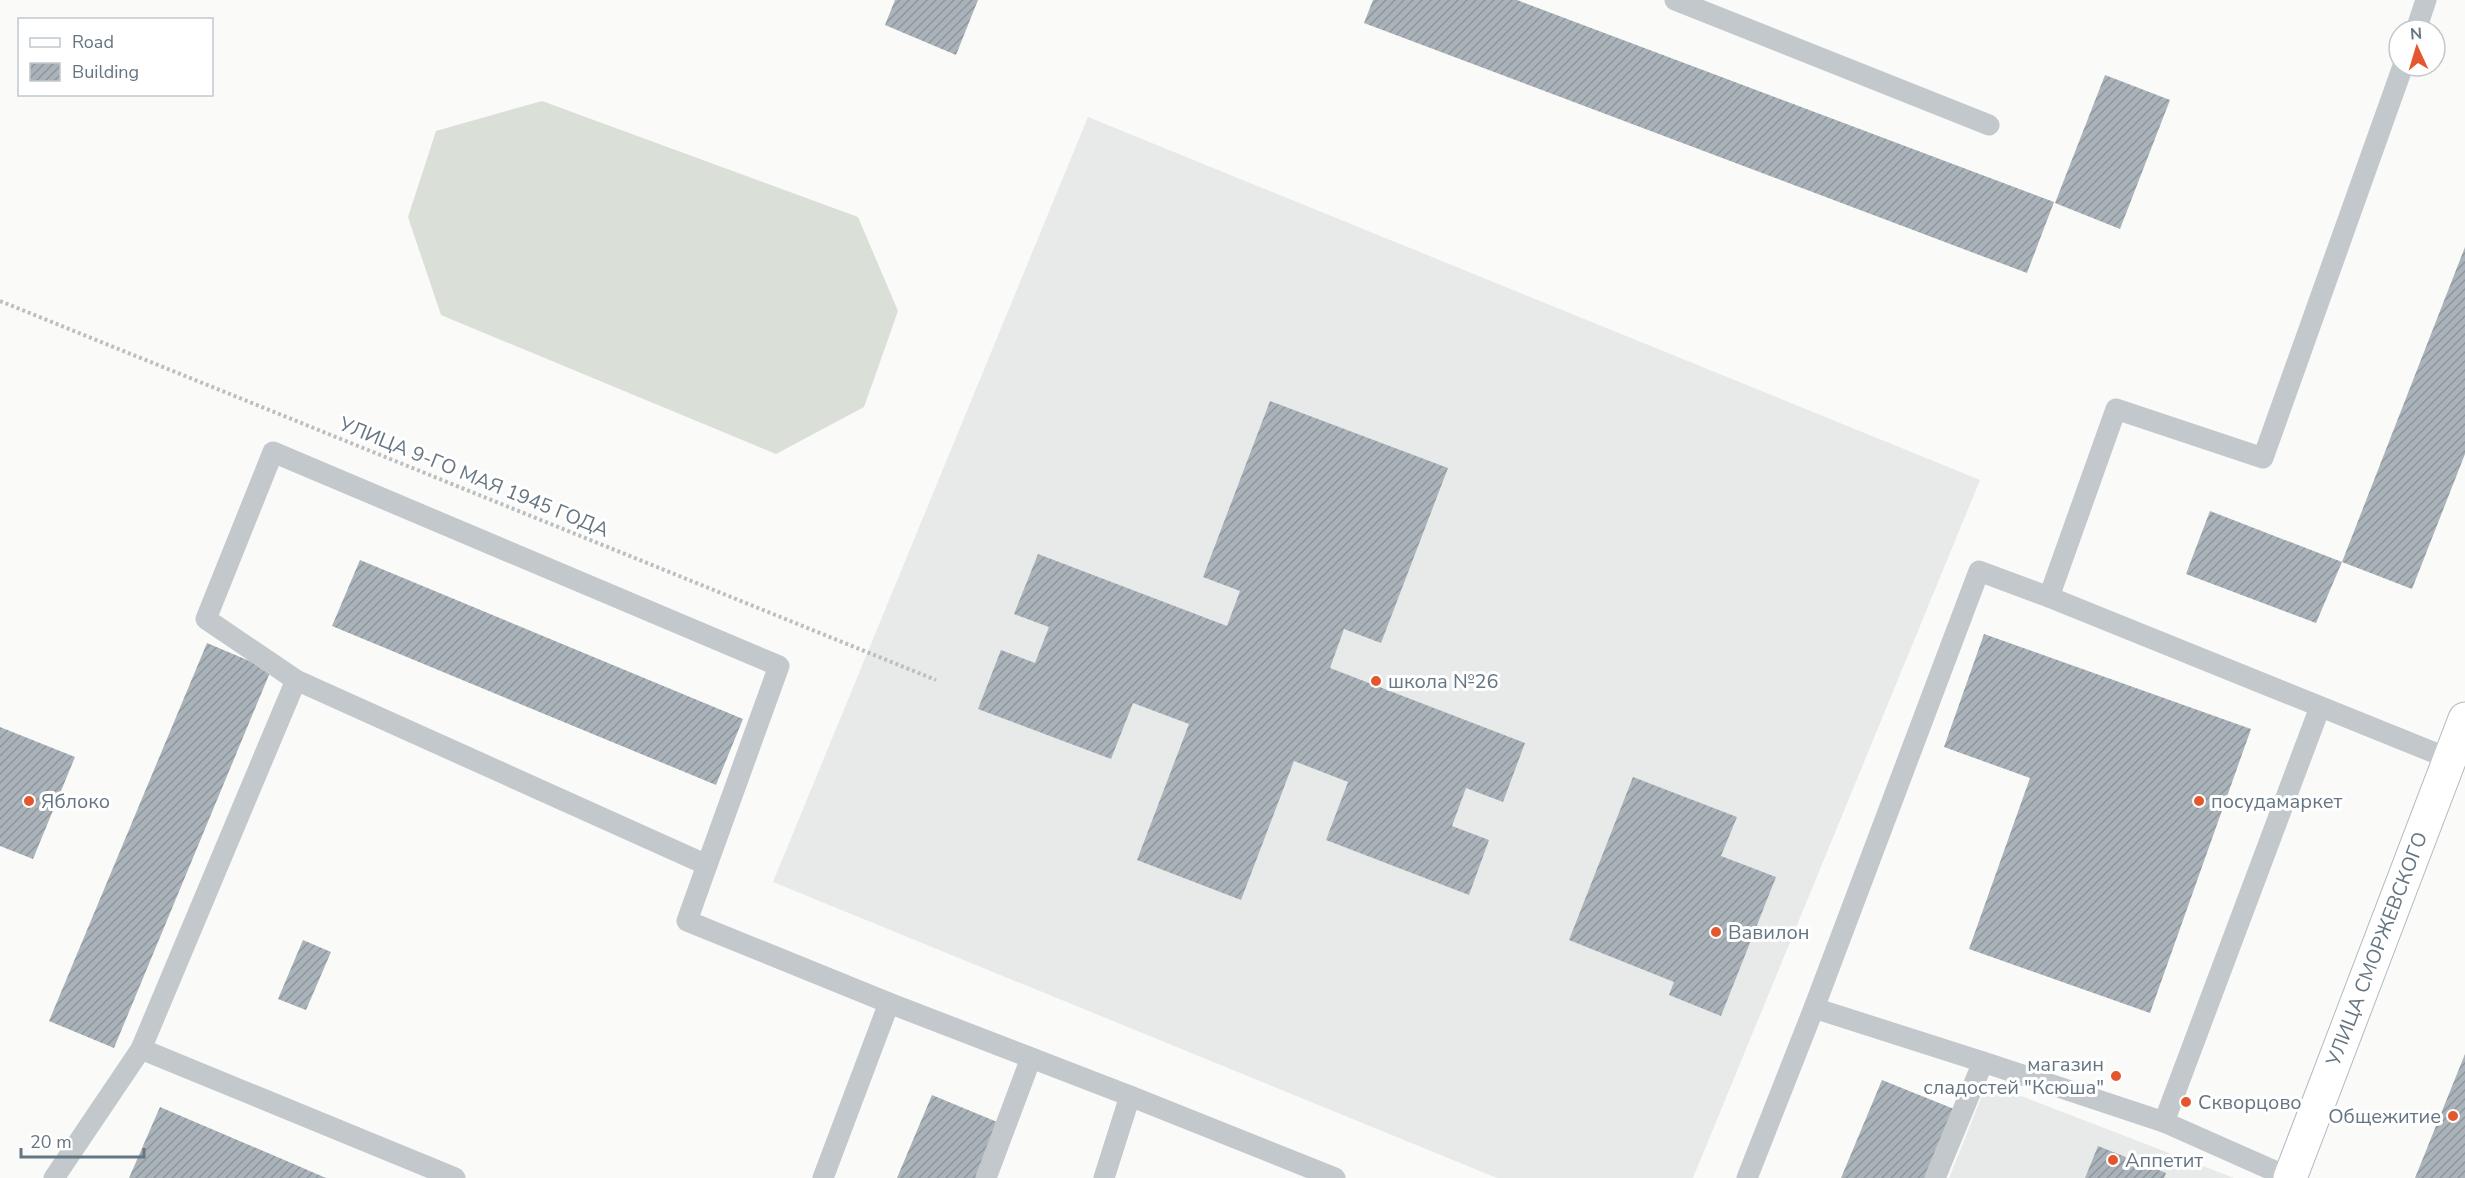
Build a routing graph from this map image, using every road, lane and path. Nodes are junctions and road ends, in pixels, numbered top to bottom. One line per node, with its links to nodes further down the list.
1 (1674, 0): 5 (lane)
2 (2426, 0): 3 (lane)
3 (2420, 18)
4 (2399, 78): 7 (lane)
5 (1989, 125)
6 (0, 301): 9 (path, УЛИЦА 9-ГО МАЯ 1945 ГОДА)
7 (2049, 597): 10 (lane); 15 (lane)
8 (296, 680): 13 (lane); 13 (lane); 16 (lane)
9 (936, 680)
10 (2320, 707): 12 (lane); 20 (lane)
11 (2465, 719): 12 (main road, УЛИЦА СМОРЖЕВСКОГО)
12 (2450, 759): 29 (main road, УЛИЦА СМОРЖЕВСКОГО)
13 (707, 865): 14 (lane)
14 (889, 1003): 17 (lane); 23 (lane)
15 (1814, 1008): 18 (lane); 27 (lane)
16 (141, 1049): 21 (lane); 22 (lane)
17 (1032, 1058): 19 (lane); 24 (lane)
18 (1983, 1062): 20 (lane); 28 (lane)
19 (1130, 1096): 25 (lane); 26 (lane)
20 (2164, 1122): 29 (lane)
21 (54, 1178)
22 (455, 1178)
23 (823, 1178)
24 (986, 1178)
25 (1104, 1178)
26 (1335, 1178)
27 (1747, 1178)
28 (1935, 1178)
29 (2290, 1178)

